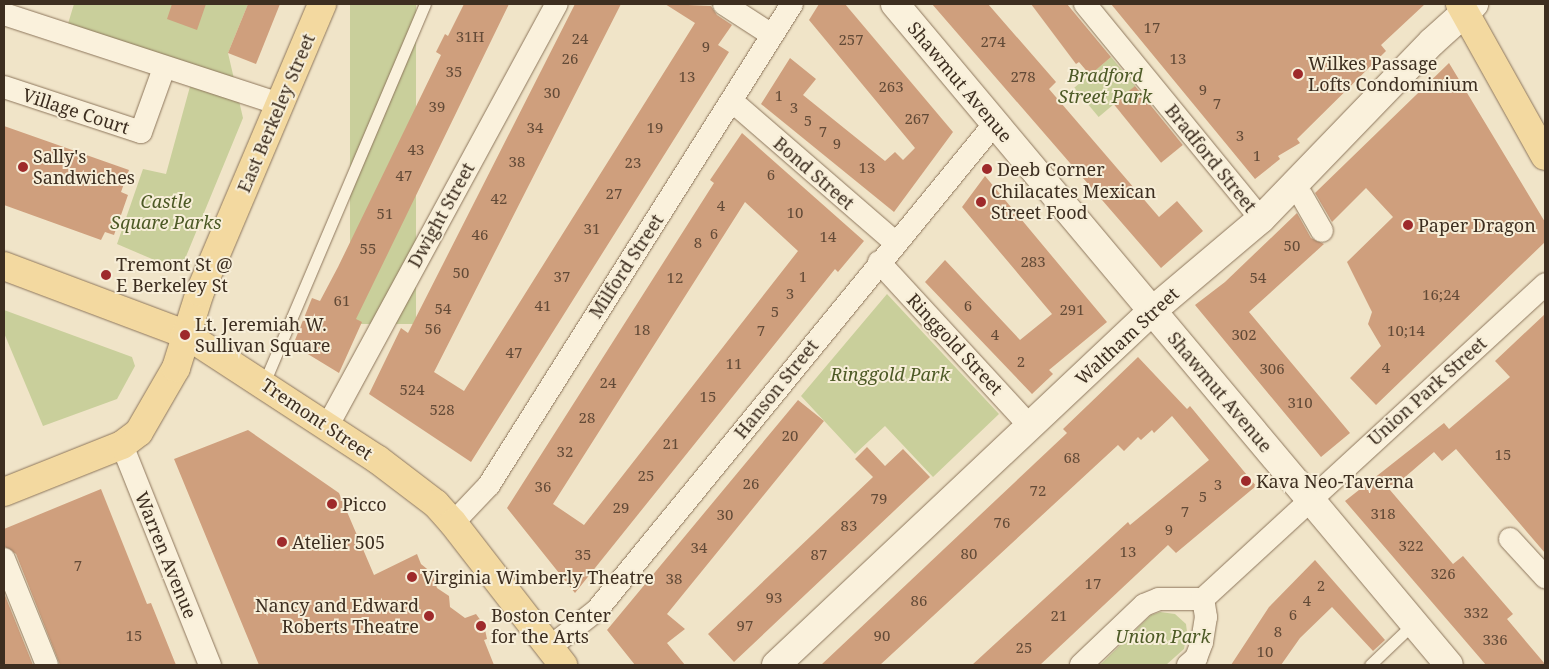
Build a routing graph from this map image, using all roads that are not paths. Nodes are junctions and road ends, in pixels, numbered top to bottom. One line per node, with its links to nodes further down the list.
1 (322, 4): 14 (main road, East Berkeley Street)
2 (425, 4): 26 (lane)
3 (557, 4): 28 (street, Dwight Street)
4 (724, 4): 10 (street)
5 (792, 4): 10 (street, Milford Street)
6 (895, 4): 15 (main road, Shawmut Avenue)
7 (1085, 4): 18 (street, Bradford Street)
8 (1466, 7): 16 (main road); 18 (main road, Waltham Street)
9 (4, 14): 11 (street)
10 (772, 35): 13 (street, Milford Street)
11 (164, 68): 12 (street, Village Court); 14 (street)
12 (4, 87)
13 (733, 102): 20 (street, Bond Street); 32 (street, Milford Street)
14 (279, 104): 25 (main road, East Berkeley Street)
15 (995, 123): 20 (street, Hanson Street); 24 (main road, Shawmut Avenue)
16 (1545, 156)
17 (1302, 196): 19 (street)
18 (1261, 219): 24 (main road, Waltham Street)
19 (1322, 231)
20 (896, 243): 21 (street, Hanson Street)
21 (880, 262): 27 (street, Ringgold Street); 38 (street, Hanson Street)
22 (4, 266): 25 (main road, Tremont Street)
23 (1545, 284): 31 (street, Union Park Street)
24 (1152, 311): 27 (main road, Waltham Street); 31 (main road, Shawmut Avenue)
25 (185, 334): 26 (main road, Tremont Street); 29 (main road, East Berkeley Street)
26 (264, 383): 28 (main road, Tremont Street)
27 (1030, 426): 41 (main road, Waltham Street)
28 (327, 427): 32 (main road, Tremont Street)
29 (122, 445): 30 (main road, East Berkeley Street); 40 (street, Warren Avenue)
30 (4, 492)
31 (1310, 499): 36 (street); 37 (main road, Shawmut Avenue)
32 (453, 523): 38 (main road, Tremont Street)
33 (1510, 539): 35 (street)
34 (4, 559): 39 (street)
35 (1545, 577)
36 (1203, 599): 42 (street); 43 (street)
37 (1414, 624): 44 (lane); 45 (main road, Shawmut Avenue)
38 (556, 656)
39 (47, 665)
40 (210, 665)
41 (776, 665)
42 (1081, 665)
43 (1188, 665)
44 (1370, 665)
45 (1449, 665)

